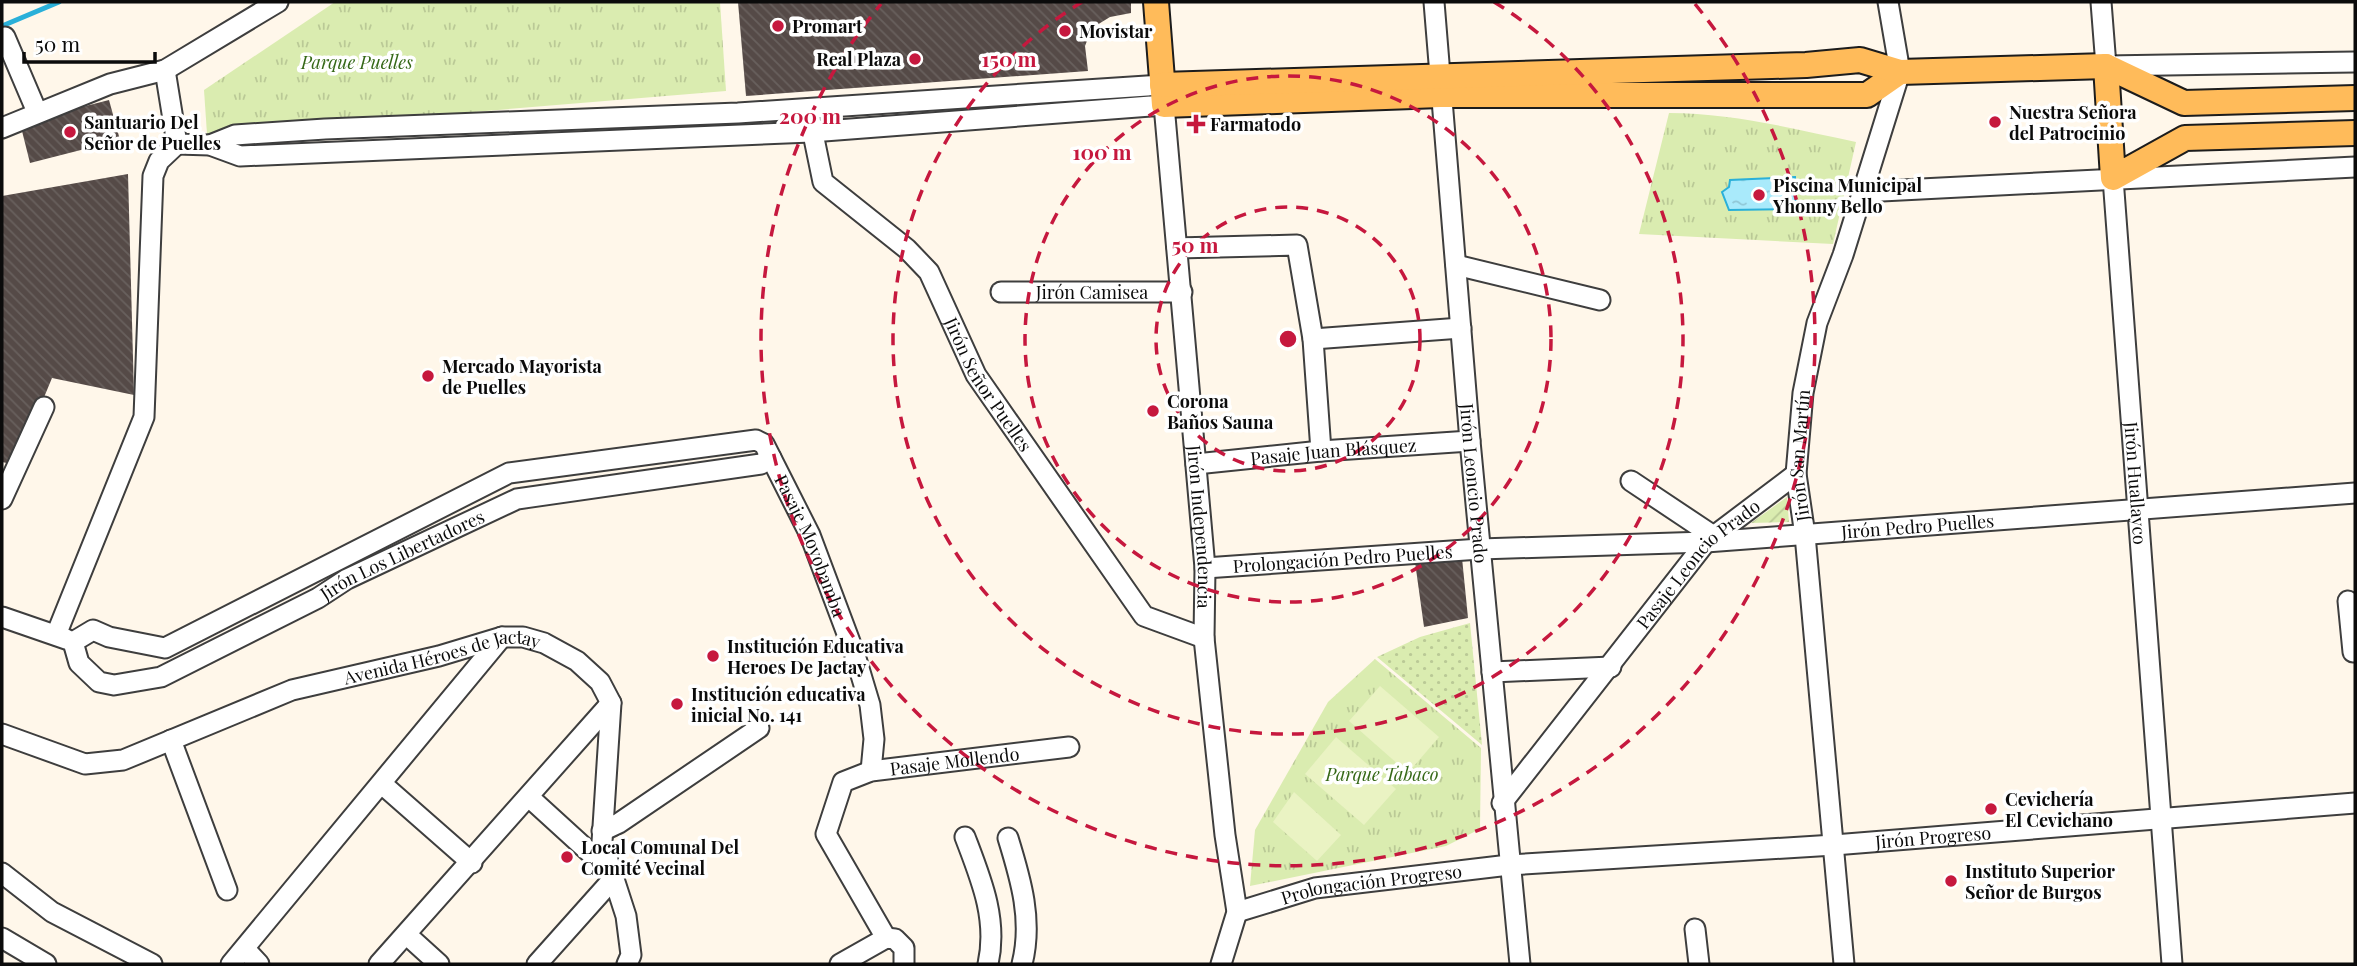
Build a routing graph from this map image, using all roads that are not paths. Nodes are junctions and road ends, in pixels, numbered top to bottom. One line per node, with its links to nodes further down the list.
1 (278, 2): 9 (street)
2 (1156, 2): 12 (main road, Jirón Independencia)
3 (1434, 2): 11 (street, Jirón Leoncio Prado)
4 (1888, 2): 10 (street, Jirón San Martín)
5 (2101, 2): 8 (street, Jirón Huallayco)
6 (5, 37): 15 (street)
7 (2355, 62): 8 (street)
8 (2106, 66): 10 (main road); 13 (main road); 22 (main road, Jirón Huallayco)
9 (165, 70): 15 (street); 19 (street)
10 (1900, 72): 11 (main road); 11 (main road); 23 (street, Jirón San Martín)
11 (1439, 84): 12 (main road); 25 (street, Jirón Leoncio Prado)
12 (1163, 95): 14 (street); 17 (street); 24 (street, Jirón Independencia)
13 (2355, 98)
14 (810, 108): 17 (street, Jirón Señor Puelles); 20 (street)
15 (37, 112): 16 (street)
16 (2, 128)
17 (811, 132): 20 (street); 49 (street, Jirón Señor Puelles)
18 (2355, 133): 22 (main road)
19 (177, 144): 20 (street); 48 (street)
20 (210, 145)
21 (2355, 167): 22 (street)
22 (2113, 178): 23 (street); 40 (street, Jirón Huallayco)
23 (1862, 192): 36 (street, Jirón San Martín)
24 (1177, 248): 27 (street, Jirón Independencia); 30 (street)
25 (1456, 265): 28 (street); 29 (street, Jirón Leoncio Prado)
26 (1001, 292): 27 (street, Jirón Camisea)
27 (1182, 292): 35 (street, Jirón Independencia)
28 (1600, 300)
29 (1461, 328): 30 (street); 32 (street, Jirón Leoncio Prado)
30 (1313, 339): 33 (street)
31 (44, 407): 39 (street)
32 (1469, 441): 33 (street, Pasaje Juan Blásquez); 43 (street, Jirón Leoncio Prado)
33 (1321, 450): 35 (street, Pasaje Juan Blásquez)
34 (767, 451): 48 (street, Jirón Los Libertadores); 48 (street, Jirón Los Libertadores); 58 (street, Pasaje Moyobamba)
35 (1196, 464): 44 (street, Jirón Independencia)
36 (1796, 474): 41 (street, Jirón San Martín); 42 (street, Pasaje Leoncio Prado)
37 (1631, 481): 42 (street)
38 (2355, 493): 40 (street, Jirón Pedro Puelles)
39 (2, 499)
40 (2137, 510): 41 (street, Jirón Pedro Puelles); 63 (street, Jirón Huallayco)
41 (1805, 535): 42 (street, Jirón Pedro Puelles); 67 (street, Jirón San Martín)
42 (1709, 538): 43 (street, Jirón Pedro Puelles); 51 (street, Pasaje Leoncio Prado)
43 (1480, 549): 44 (street, Prolongación Pedro Puelles); 52 (street, Jirón Leoncio Prado)
44 (1205, 568): 49 (street, Jirón Independencia)
45 (2351, 613): 50 (street)
46 (2, 617): 48 (street)
47 (502, 637): 53 (street, Avenida Héroes de Jactay); 56 (street, Avenida Héroes de Jactay); 59 (street)
48 (65, 638)
49 (1203, 638): 73 (street, Jirón Independencia)
50 (2353, 652)
51 (1611, 667): 52 (street); 61 (street, Pasaje Leoncio Prado)
52 (1492, 672): 61 (street, Jirón Leoncio Prado)
53 (611, 703): 60 (street); 64 (street)
54 (759, 727): 64 (street)
55 (2, 734): 56 (street, Avenida Héroes de Jactay)
56 (171, 740): 72 (street)
57 (1069, 747): 58 (street, Pasaje Mollendo)
58 (871, 771): 77 (street, Pasaje Mollendo)
59 (382, 784): 68 (street); 78 (street)
60 (530, 798): 68 (street); 71 (street)
61 (1502, 803): 69 (street, Jirón Leoncio Prado)
62 (2355, 803): 63 (street, Jirón Progreso)
63 (2161, 820): 67 (street, Jirón Progreso); 95 (street, Jirón Huallayco)
64 (602, 831): 71 (street)
65 (965, 837): 89 (street)
66 (1009, 838): 90 (street)
67 (1834, 845): 69 (street, Jirón Progreso); 94 (street, Jirón San Martín)
68 (472, 863): 75 (street)
69 (1509, 865): 73 (street, Prolongación Progreso); 92 (street, Jirón Leoncio Prado)
70 (2, 873): 82 (street)
71 (611, 875): 79 (street); 87 (street)
72 (227, 890)
73 (1237, 912): 91 (street, Jirón Independencia)
74 (1695, 929): 93 (street)
75 (407, 936): 85 (street); 86 (street)
76 (2, 938): 81 (street)
77 (886, 938): 80 (street); 88 (street)
78 (245, 949): 83 (street); 84 (street)
79 (632, 961)
80 (843, 963)
81 (46, 964)
82 (152, 964)
83 (231, 964)
84 (259, 964)
85 (379, 964)
86 (439, 964)
87 (537, 964)
88 (904, 964)
89 (988, 964)
90 (1022, 964)
91 (1221, 964)
92 (1521, 964)
93 (1699, 964)
94 (1844, 964)
95 (2172, 964)

